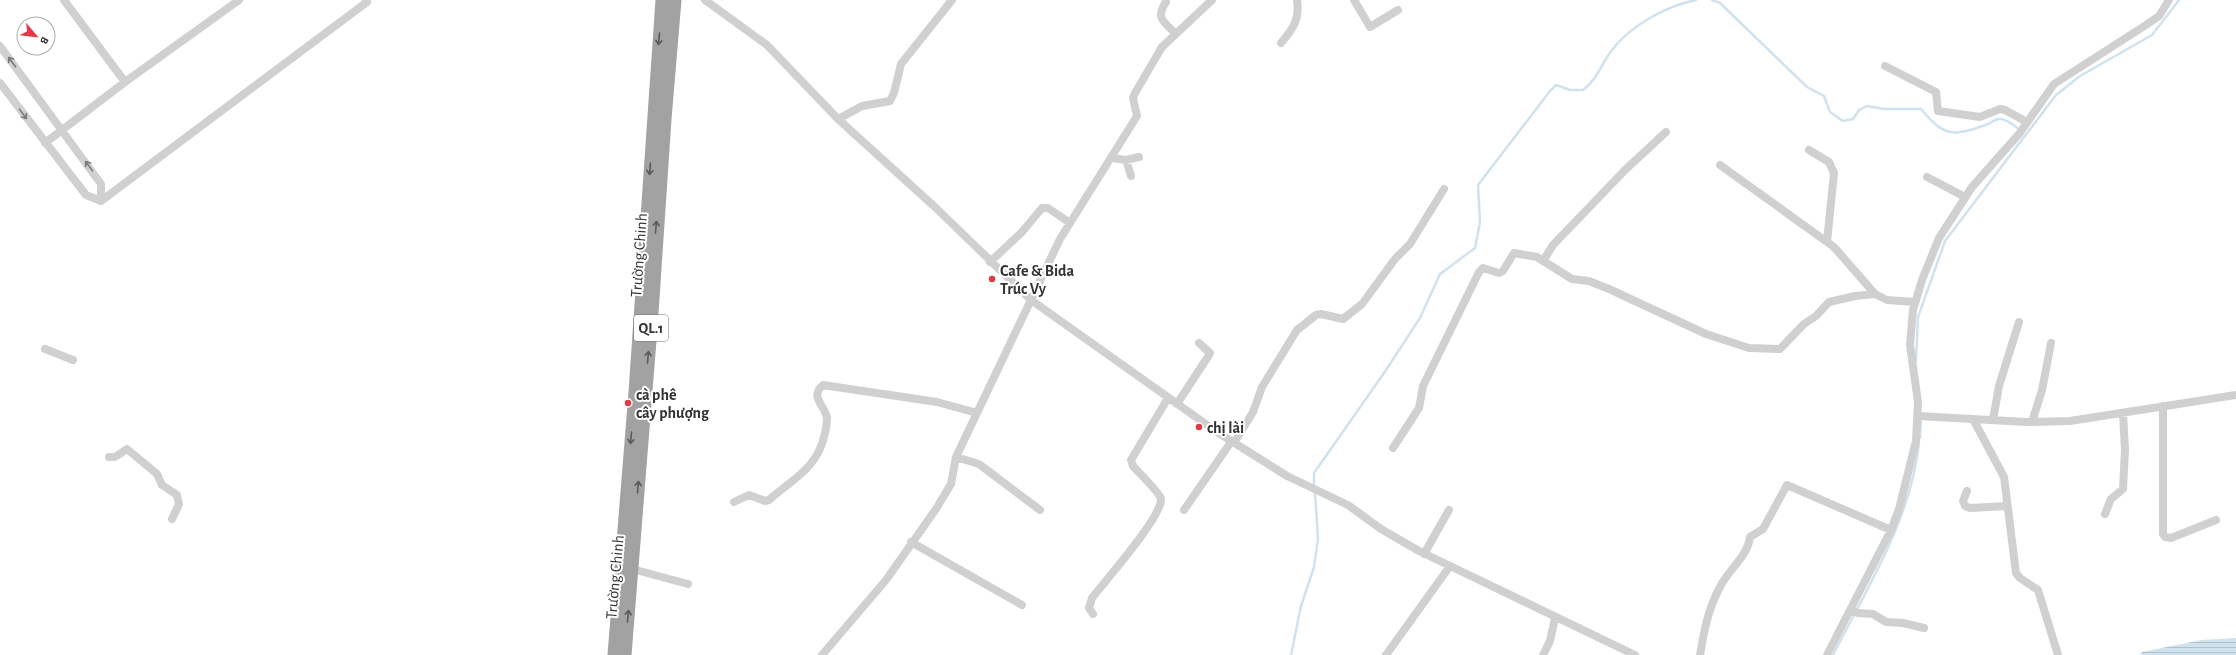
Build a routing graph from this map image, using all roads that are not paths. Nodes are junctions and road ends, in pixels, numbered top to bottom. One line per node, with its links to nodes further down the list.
1 (64, 0): 19 (street)
2 (239, 0): 19 (street)
3 (366, 0): 34 (street)
4 (662, 0): 81 (highway, Trường Chinh / QL.1, one-way to 81)
5 (676, 0): 74 (highway, Trường Chinh / QL.1, one-way to 5)
6 (705, 0): 20 (street)
7 (952, 0): 20 (street)
8 (1212, 0): 14 (street)
9 (1297, 0): 15 (street)
10 (1354, 0): 13 (street)
11 (2169, 0): 21 (street)
12 (1166, 2): 14 (street)
13 (1398, 10)
14 (1176, 33): 27 (street)
15 (1280, 43)
16 (0, 46): 22 (street, one-way to 16)
17 (1885, 66): 21 (street)
18 (0, 82): 24 (street, one-way to 24)
19 (125, 82): 22 (street)
20 (838, 119): 38 (street)
21 (2027, 122): 33 (street)
22 (62, 130): 24 (street); 34 (street, one-way to 22)
23 (1666, 132): 37 (street)
24 (45, 143): 34 (street)
25 (1809, 150): 36 (street)
26 (1139, 156): 28 (street)
27 (1112, 158): 28 (street); 35 (street)
28 (1126, 160): 30 (street)
29 (1720, 165): 36 (street)
30 (1131, 176)
31 (1927, 177): 33 (street)
32 (1444, 189): 57 (street)
33 (1965, 197): 41 (street)
34 (101, 201)
35 (1070, 223): 38 (street); 40 (street)
36 (1827, 242): 39 (street)
37 (1543, 261): 39 (street); 58 (street)
38 (990, 262): 40 (street)
39 (1875, 294): 41 (street)
40 (1031, 300): 48 (street); 51 (street)
41 (1915, 302): 53 (street)
42 (2019, 322): 55 (street)
43 (1199, 343): 49 (street)
44 (2051, 343): 56 (street)
45 (45, 349): 46 (street)
46 (73, 360)
47 (2236, 395): 50 (street)
48 (1168, 398): 49 (street); 78 (street)
49 (1176, 404): 57 (street)
50 (2163, 406): 52 (street); 69 (street)
51 (977, 413): 60 (street); 62 (street)
52 (2123, 413): 56 (street); 67 (street)
53 (1924, 416): 54 (street); 70 (street)
54 (1973, 419): 55 (street); 63 (street)
55 (1993, 420): 56 (street)
56 (2032, 422)
57 (1233, 442): 65 (street); 72 (street)
58 (1393, 448)
59 (109, 456): 68 (street)
60 (956, 457): 64 (street); 71 (street)
61 (1967, 491): 63 (street)
62 (734, 502)
63 (2006, 506): 89 (street)
64 (1040, 510)
65 (1184, 510)
66 (1448, 510): 72 (street)
67 (2105, 514)
68 (172, 519)
69 (2216, 520)
70 (1891, 530): 77 (street); 87 (street)
71 (911, 542): 76 (street); 83 (street)
72 (1424, 554): 73 (street)
73 (1450, 566): 79 (street); 84 (street)
74 (632, 569): 75 (street); 82 (highway, Trường Chinh / QL.1, one-way to 74)
75 (688, 584)
76 (1022, 605)
77 (1850, 610): 80 (street); 88 (street)
78 (1093, 614)
79 (1555, 618): 85 (street); 86 (street)
80 (1924, 628)
81 (614, 655)
82 (625, 655)
83 (822, 655)
84 (1386, 655)
85 (1543, 655)
86 (1634, 655)
87 (1700, 655)
88 (1827, 655)
89 (2058, 655)

